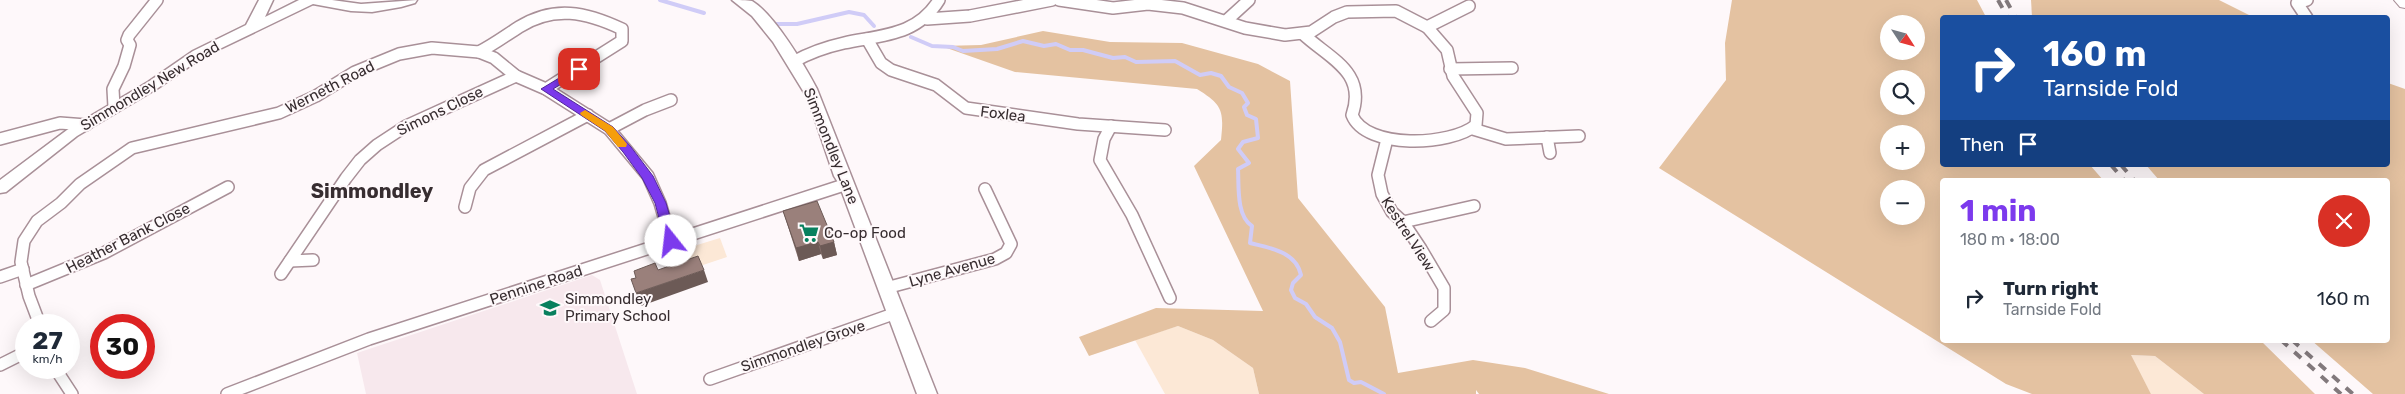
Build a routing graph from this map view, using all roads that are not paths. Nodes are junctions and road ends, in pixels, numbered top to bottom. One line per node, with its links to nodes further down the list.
1 (157, 0): 31 (street)
2 (266, 0): 20 (street)
3 (310, 0): 20 (street, Simmondley New Road)
4 (314, 0): 5 (street)
5 (410, 0)
6 (939, 0): 18 (street)
7 (1052, 0): 18 (street)
8 (1059, 0): 14 (street)
9 (1249, 0): 19 (street)
10 (2287, 0): 13 (street)
11 (2401, 0): 15 (main road)
12 (745, 1): 25 (street, Simmondley Lane)
13 (2302, 1): 17 (street)
14 (1149, 2): 19 (street)
15 (2405, 4)
16 (1469, 6): 21 (street)
17 (2306, 15)
18 (927, 19): 23 (street)
19 (1226, 21): 22 (street)
20 (253, 26): 31 (street, Simmondley New Road)
21 (1426, 27): 22 (street); 26 (street)
22 (1303, 34): 41 (street)
23 (867, 39): 25 (street); 34 (street, Foxlea)
24 (479, 52): 28 (street, Werneth Road); 29 (street); 53 (street, Werneth Road)
25 (792, 62): 43 (street, Simmondley Lane)
26 (1450, 68): 27 (street); 36 (street)
27 (1512, 68)
28 (516, 76): 29 (street, Werneth Road); 52 (street, Simons Close)
29 (546, 89): 32 (street, Werneth Road)
30 (671, 100): 35 (street)
31 (114, 108): 33 (street, Simmondley New Road)
32 (588, 115): 35 (street, Werneth Road); 48 (street)
33 (86, 125): 40 (street); 45 (street, Simmondley New Road)
34 (1111, 126): 37 (street, Foxlea); 58 (street)
35 (609, 129): 50 (street, Werneth Road)
36 (1473, 129): 39 (street); 41 (street)
37 (1165, 130)
38 (1579, 136): 39 (street)
39 (1547, 137): 42 (street)
40 (0, 139)
41 (1387, 139): 49 (street, Kestrel View)
42 (1550, 153)
43 (847, 184): 50 (street, Pennine Road); 57 (street, Simmondley Lane)
44 (228, 187): 56 (street, Heather Bank Close)
45 (0, 188)
46 (985, 189): 57 (street, Lyne Avenue)
47 (1474, 206): 49 (street)
48 (465, 207)
49 (1403, 222): 61 (street, Kestrel View)
50 (671, 241): 67 (street, Pennine Road)
51 (313, 260): 52 (street)
52 (290, 261): 54 (street, Simons Close)
53 (23, 269): 55 (street); 56 (street, Werneth Road)
54 (281, 274)
55 (0, 277)
56 (26, 285): 60 (street, Werneth Road)
57 (886, 288): 59 (street, Simmondley Lane)
58 (1170, 298)
59 (896, 313): 65 (street, Simmondley Grove); 68 (street, Simmondley Lane)
60 (36, 314)
61 (1431, 321)
62 (15, 358): 63 (street)
63 (0, 365)
64 (62, 379): 66 (street)
65 (710, 379)
66 (72, 394)
67 (227, 394)
68 (927, 394)

